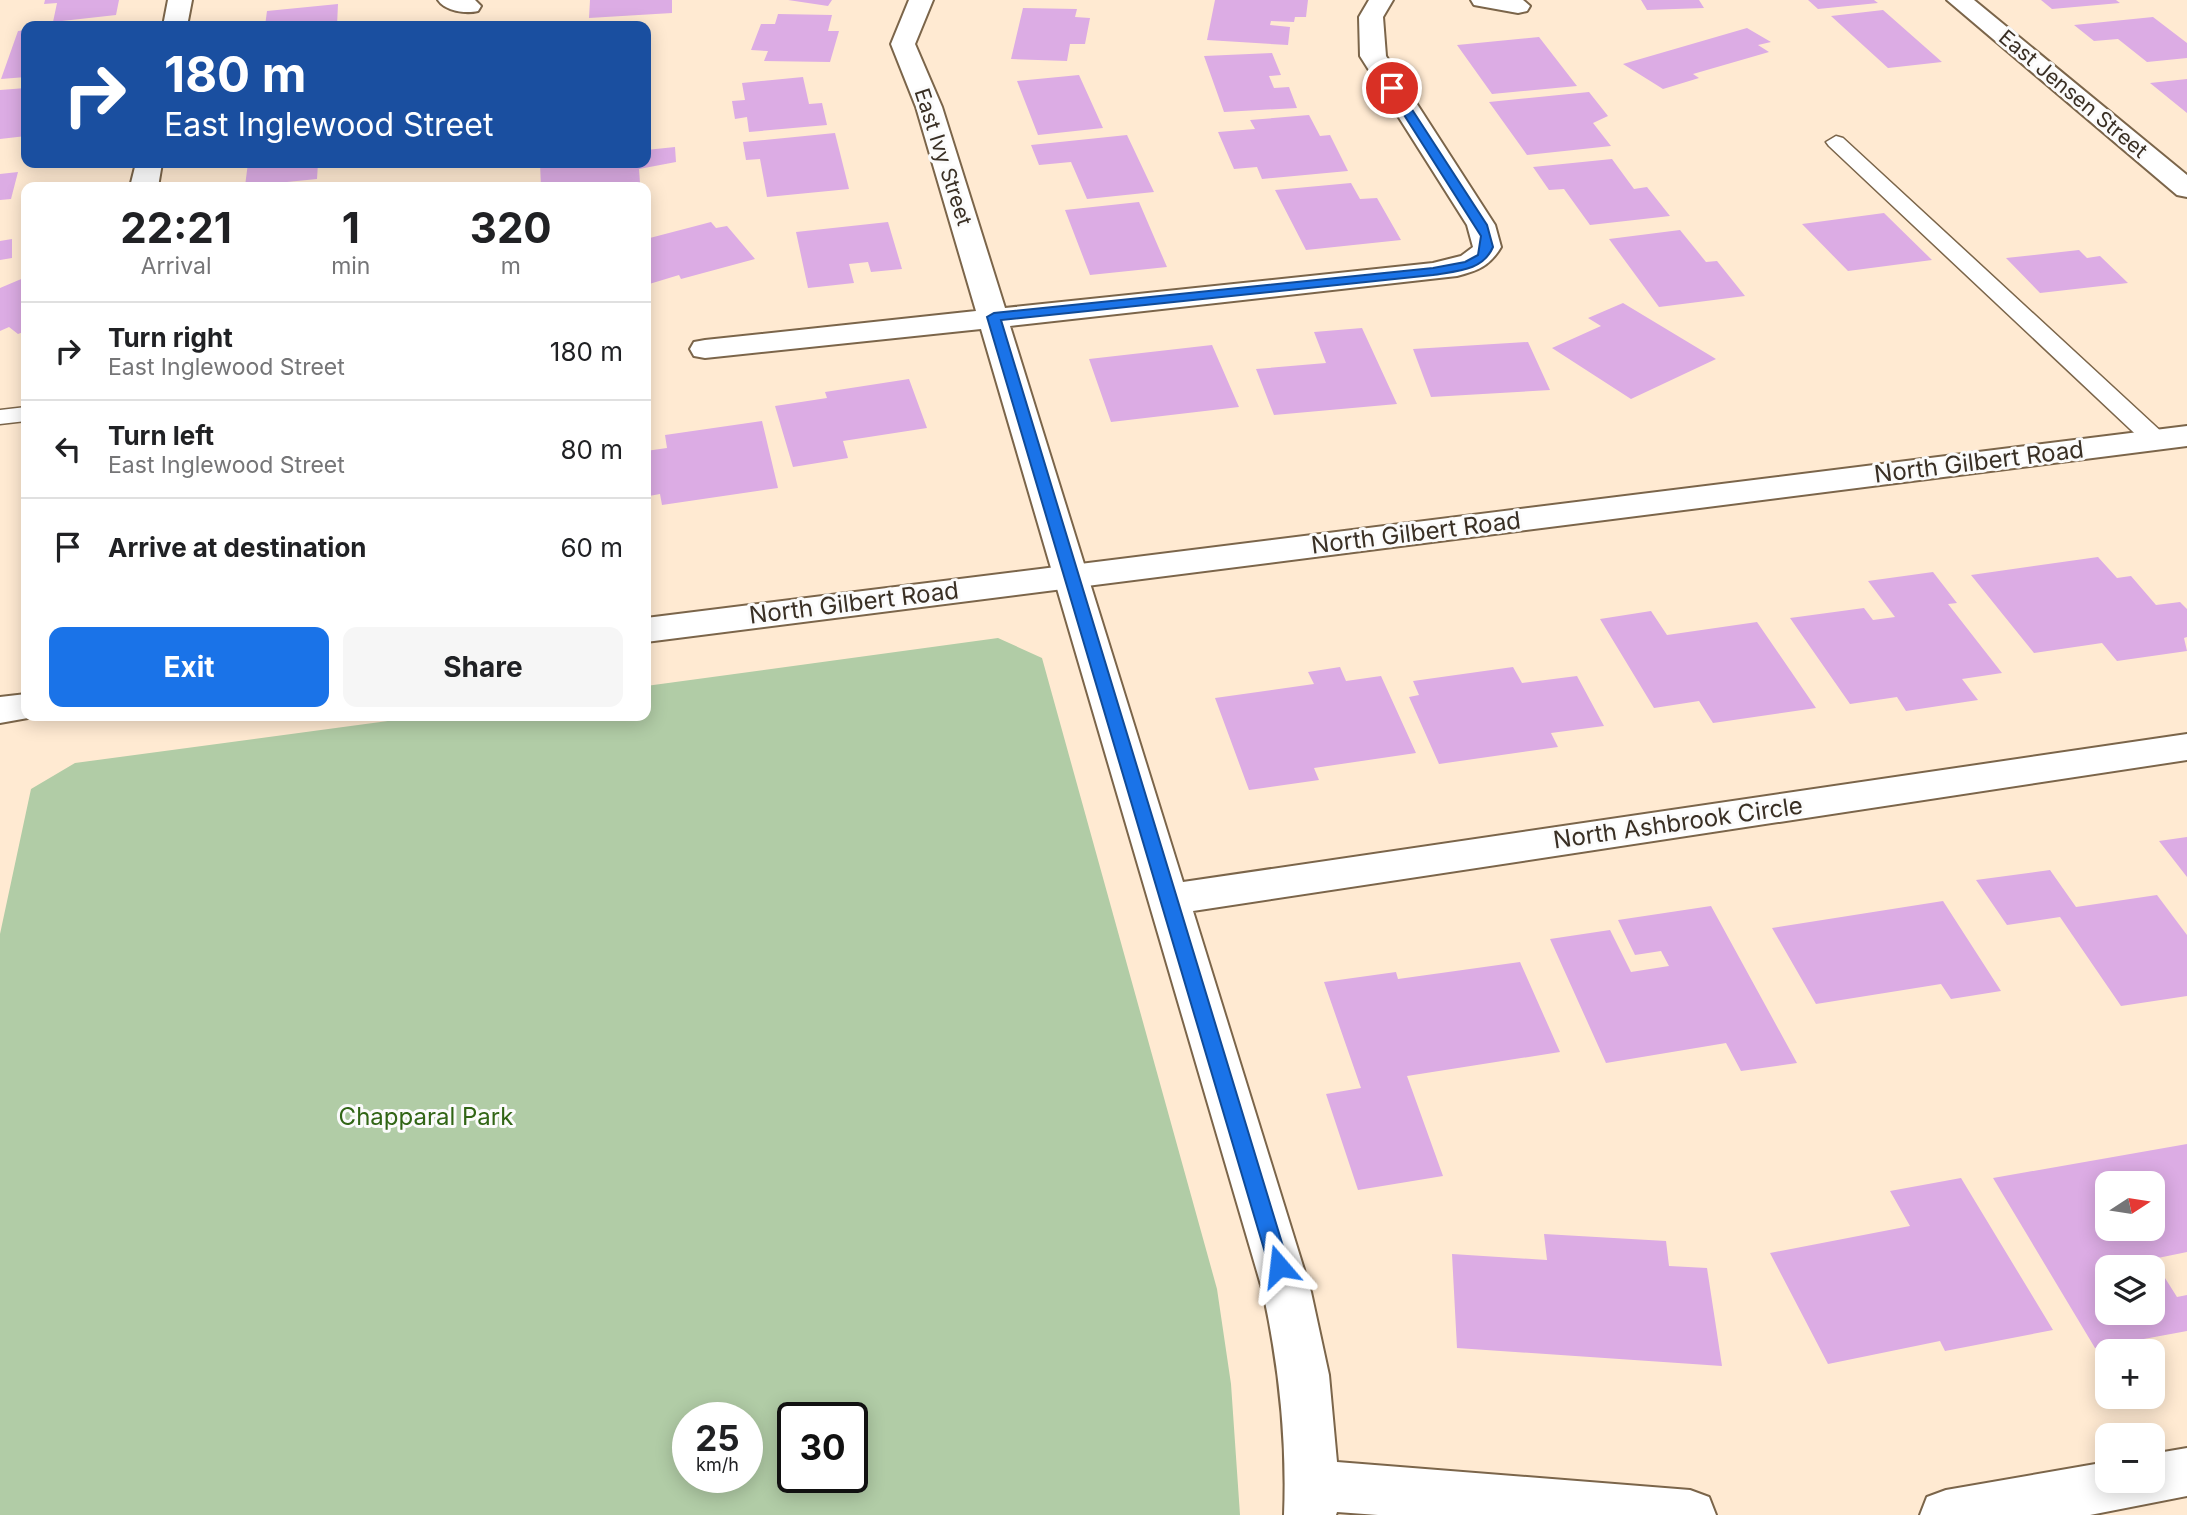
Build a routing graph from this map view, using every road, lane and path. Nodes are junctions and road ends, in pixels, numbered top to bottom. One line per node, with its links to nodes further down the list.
1 (180, 0): 7 (street)
2 (921, 0): 10 (street, East Ivy Street)
3 (1381, 0): 10 (street)
4 (1483, 0): 6 (street)
5 (1959, 0): 9 (street, East Jensen Street)
6 (1518, 6)
7 (176, 21)
8 (1836, 142): 14 (lane)
9 (2187, 189)
10 (994, 317): 11 (street); 15 (street, East Ivy Street)
11 (705, 349)
12 (21, 415): 13 (lane)
13 (0, 417)
14 (2171, 438): 15 (street, North Gilbert Road)
15 (1072, 576): 16 (street, North Gilbert Road); 20 (street, East Ivy Street)
16 (651, 628)
17 (21, 708): 18 (street)
18 (0, 710)
19 (2187, 747): 20 (street, North Ashbrook Circle)
20 (1169, 899): 24 (street, East Ivy Street)
21 (2187, 1472): 22 (street)
22 (2165, 1476)
23 (2095, 1489): 26 (street)
24 (1311, 1500): 25 (street)
25 (1690, 1515)
26 (1946, 1515)

